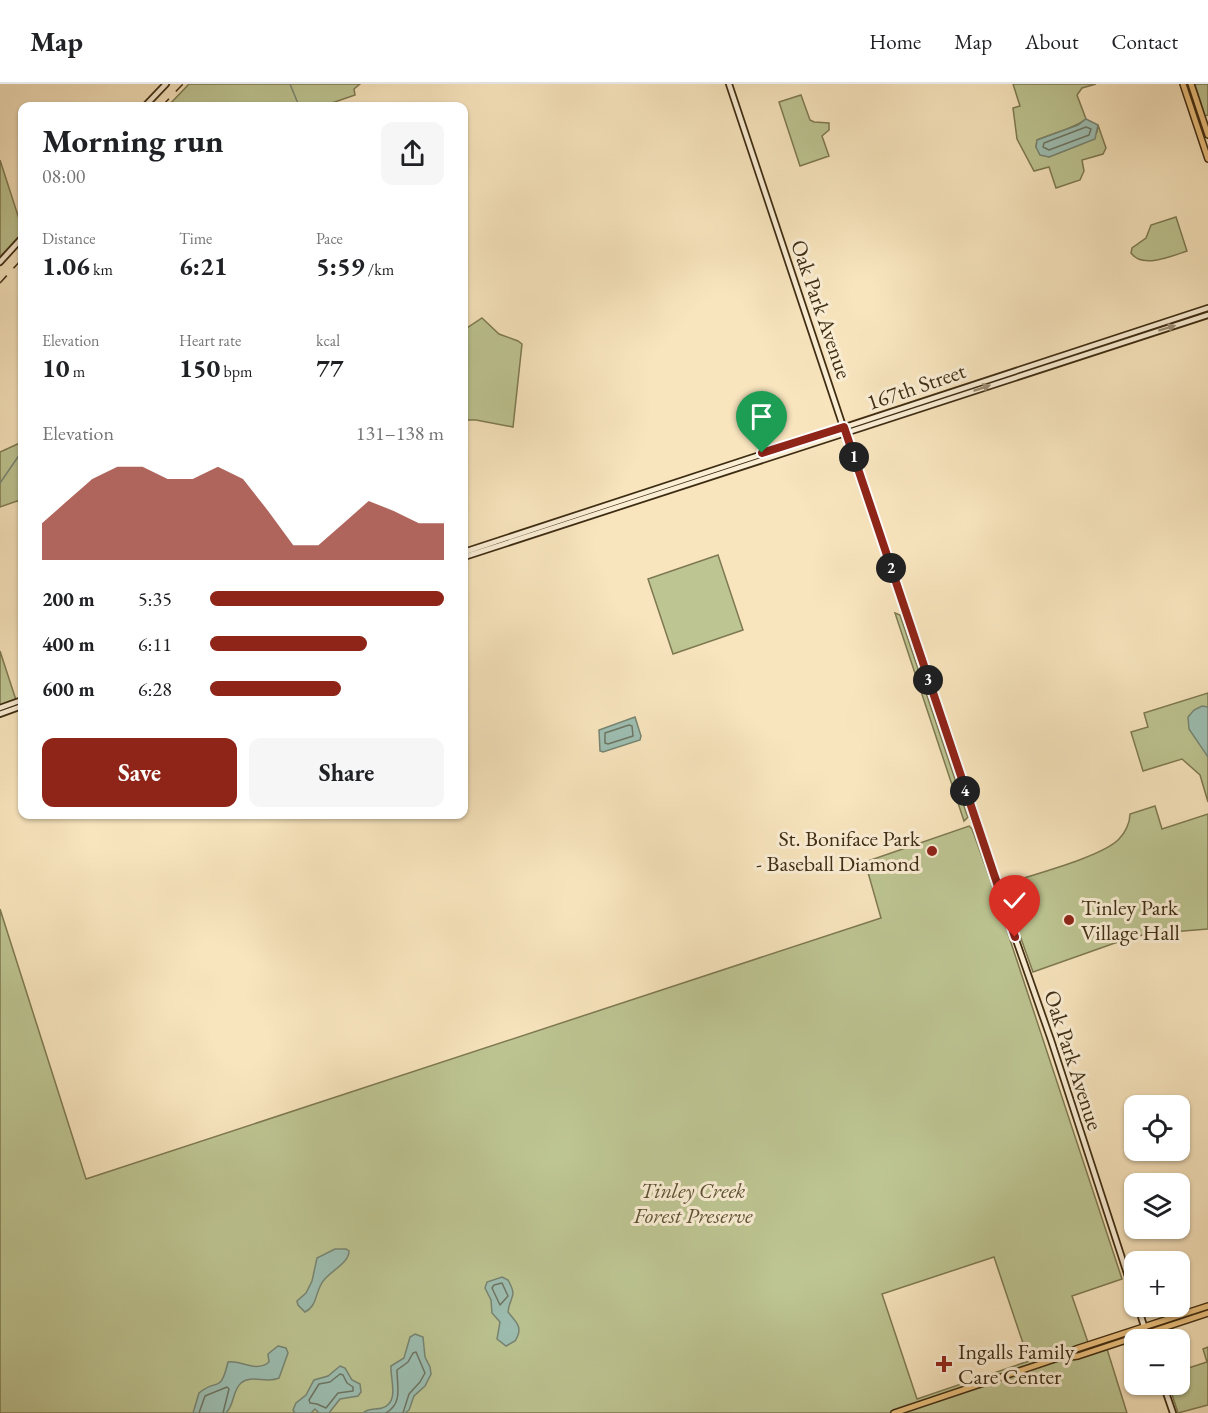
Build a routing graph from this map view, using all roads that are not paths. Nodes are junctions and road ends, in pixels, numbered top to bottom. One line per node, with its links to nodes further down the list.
1 (166, 84): 5 (main road)
2 (729, 84): 12 (main road, Oak Park Avenue)
3 (1183, 84): 7 (main road)
4 (1191, 84): 6 (main road)
5 (149, 102)
6 (1208, 135)
7 (1208, 159)
8 (18, 242): 9 (main road)
9 (0, 262)
10 (1208, 308): 12 (main road, 167th Street)
11 (1208, 315): 13 (main road, 167th Street, one-way to 11)
12 (844, 427): 13 (main road, Oak Park Avenue); 14 (main road, 167th Street)
13 (846, 433): 15 (main road, 167th Street); 20 (main road, Oak Park Avenue)
14 (468, 551)
15 (468, 556)
16 (18, 701): 18 (main road)
17 (18, 707): 19 (main road)
18 (0, 708)
19 (0, 714)
20 (1124, 1264)
21 (1208, 1306): 23 (main road)
22 (1208, 1313): 24 (main road)
23 (1155, 1329)
24 (1158, 1329)
25 (1124, 1338): 27 (main road)
26 (1167, 1395): 28 (main road)
27 (894, 1413)
28 (1173, 1413)

